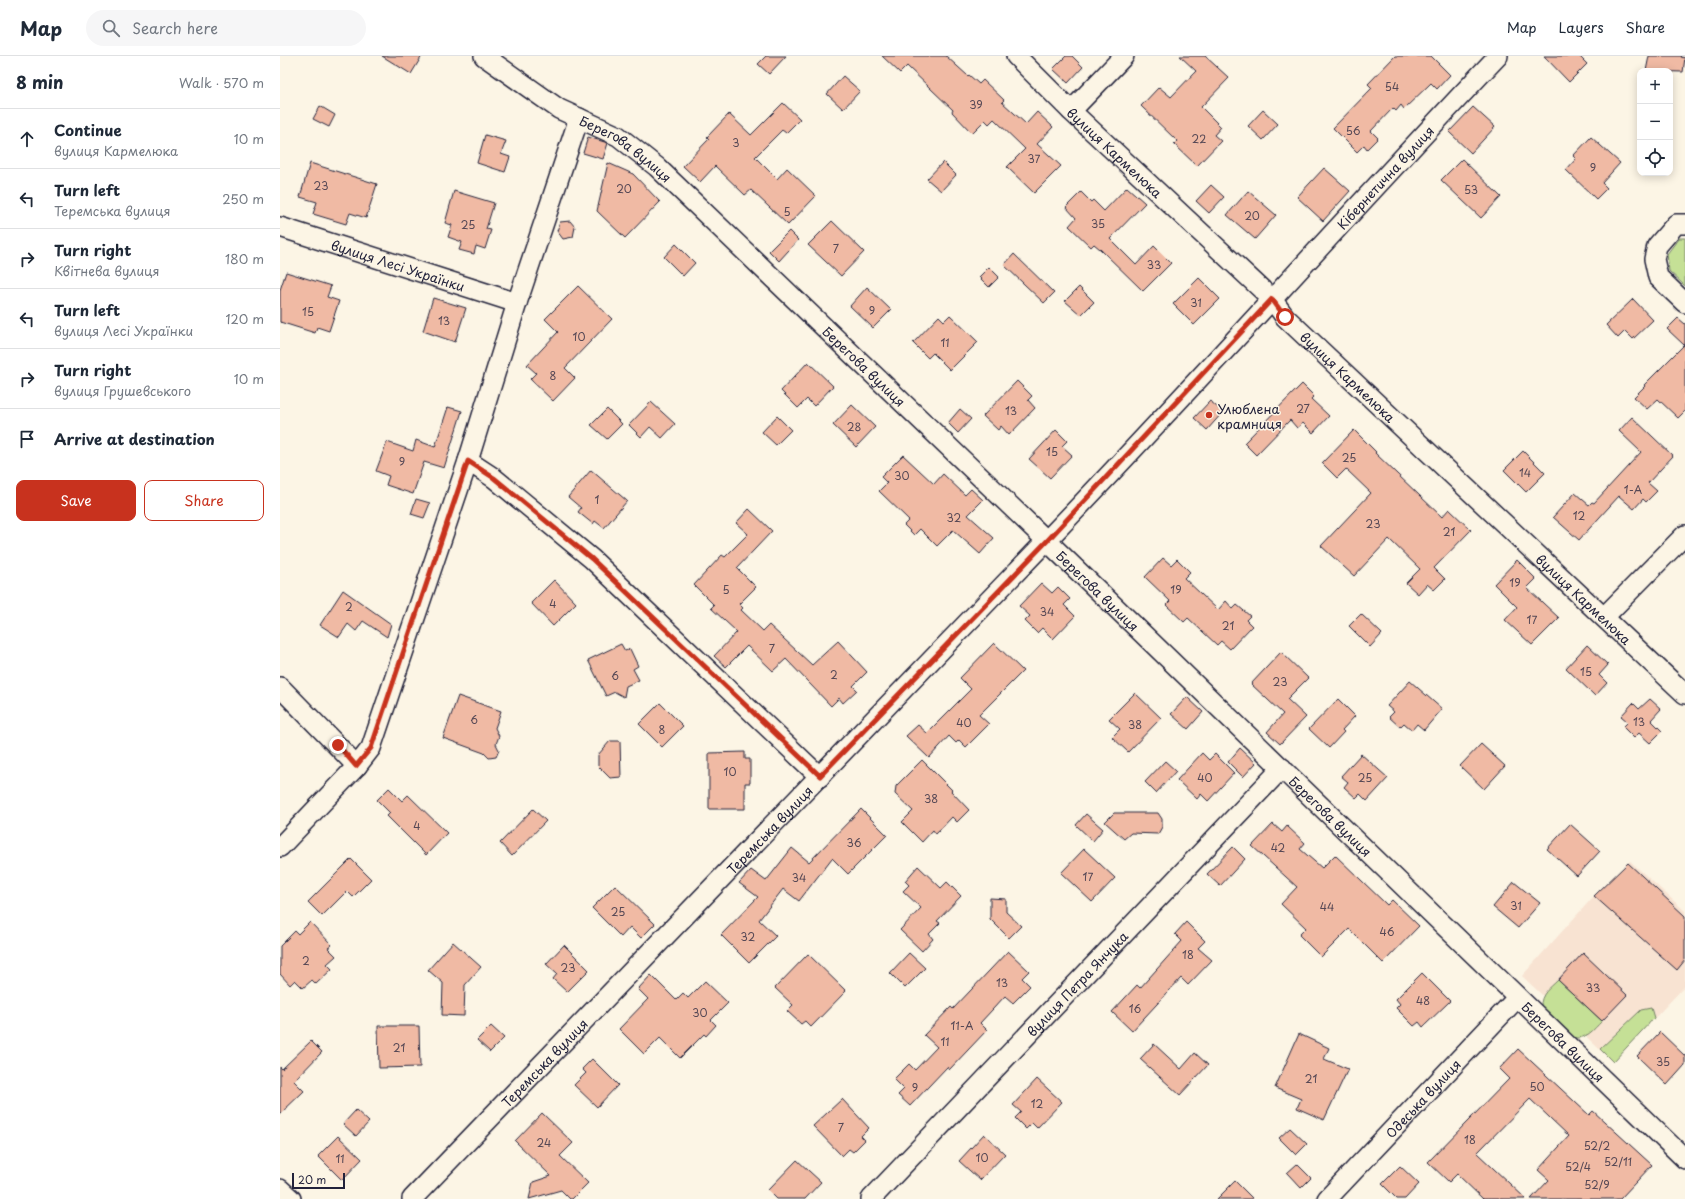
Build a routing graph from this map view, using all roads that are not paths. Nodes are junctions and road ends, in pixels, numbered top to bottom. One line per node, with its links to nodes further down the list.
1 (484, 56): 6 (street, Берегова вулиця)
2 (1016, 56): 5 (street, вулиця Кармелюка)
3 (1124, 56): 5 (street)
4 (1498, 56): 9 (street, Кібернетична вулиця)
5 (1071, 111): 9 (street, вулиця Кармелюка)
6 (580, 118): 10 (street); 14 (street, Берегова вулиця)
7 (1685, 224): 11 (street)
8 (280, 227): 10 (street, вулиця Лесі Українки)
9 (1272, 299): 14 (street, Теремська вулиця); 15 (street, вулиця Кармелюка)
10 (517, 303): 12 (street)
11 (1685, 303)
12 (468, 461): 18 (street); 20 (street)
13 (1685, 535): 15 (street)
14 (1047, 541): 19 (street, Берегова вулиця); 20 (street, Теремська вулиця)
15 (1604, 617): 17 (street, вулиця Кармелюка)
16 (280, 687): 18 (street)
17 (1685, 694)
18 (356, 766): 21 (street)
19 (1282, 768): 22 (street, Берегова вулиця); 27 (street, вулиця Петра Янчука)
20 (820, 776): 26 (street, Теремська вулиця)
21 (280, 846)
22 (1518, 998): 23 (street, Берегова вулиця); 28 (street, Одеська вулиця)
23 (1685, 1159)
24 (280, 1189): 25 (street)
25 (291, 1199)
26 (412, 1199)
27 (871, 1199)
28 (1327, 1199)

